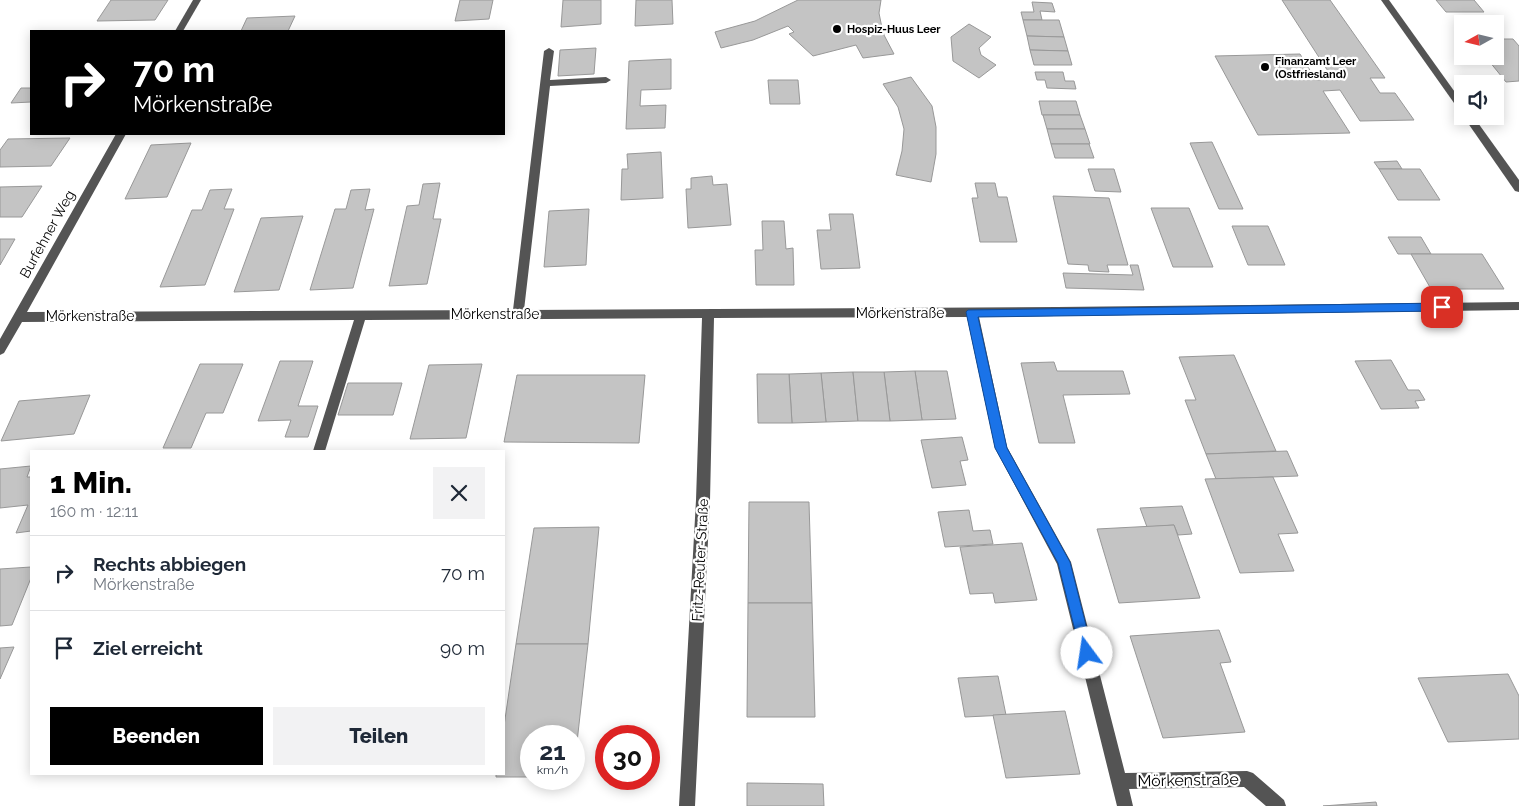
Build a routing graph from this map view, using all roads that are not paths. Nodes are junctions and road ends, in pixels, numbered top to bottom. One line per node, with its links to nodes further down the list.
1 (197, 0): 3 (street)
2 (1385, 0): 7 (street)
3 (180, 30)
4 (549, 51): 6 (street)
5 (606, 80): 6 (street)
6 (545, 83): 13 (street)
7 (1454, 97)
8 (1474, 125): 10 (street)
9 (120, 135): 16 (street, Burfehner Weg)
10 (1519, 188)
11 (1519, 306): 12 (street, Mörkenstraße)
12 (972, 312): 14 (street, Mörkenstraße); 19 (street, Mörkenstraße)
13 (518, 314): 14 (street, Mörkenstraße); 15 (street, Mörkenstraße)
14 (708, 314): 20 (street, Fritz-Reuter-Straße)
15 (361, 315): 16 (street, Mörkenstraße); 18 (street)
16 (18, 317): 17 (street, Burfehner Weg)
17 (0, 350)
18 (319, 450)
19 (1119, 781): 21 (street, Mörkenstraße); 22 (street, Mörkenstraße)
20 (688, 806)
21 (1125, 806)
22 (1278, 806)

